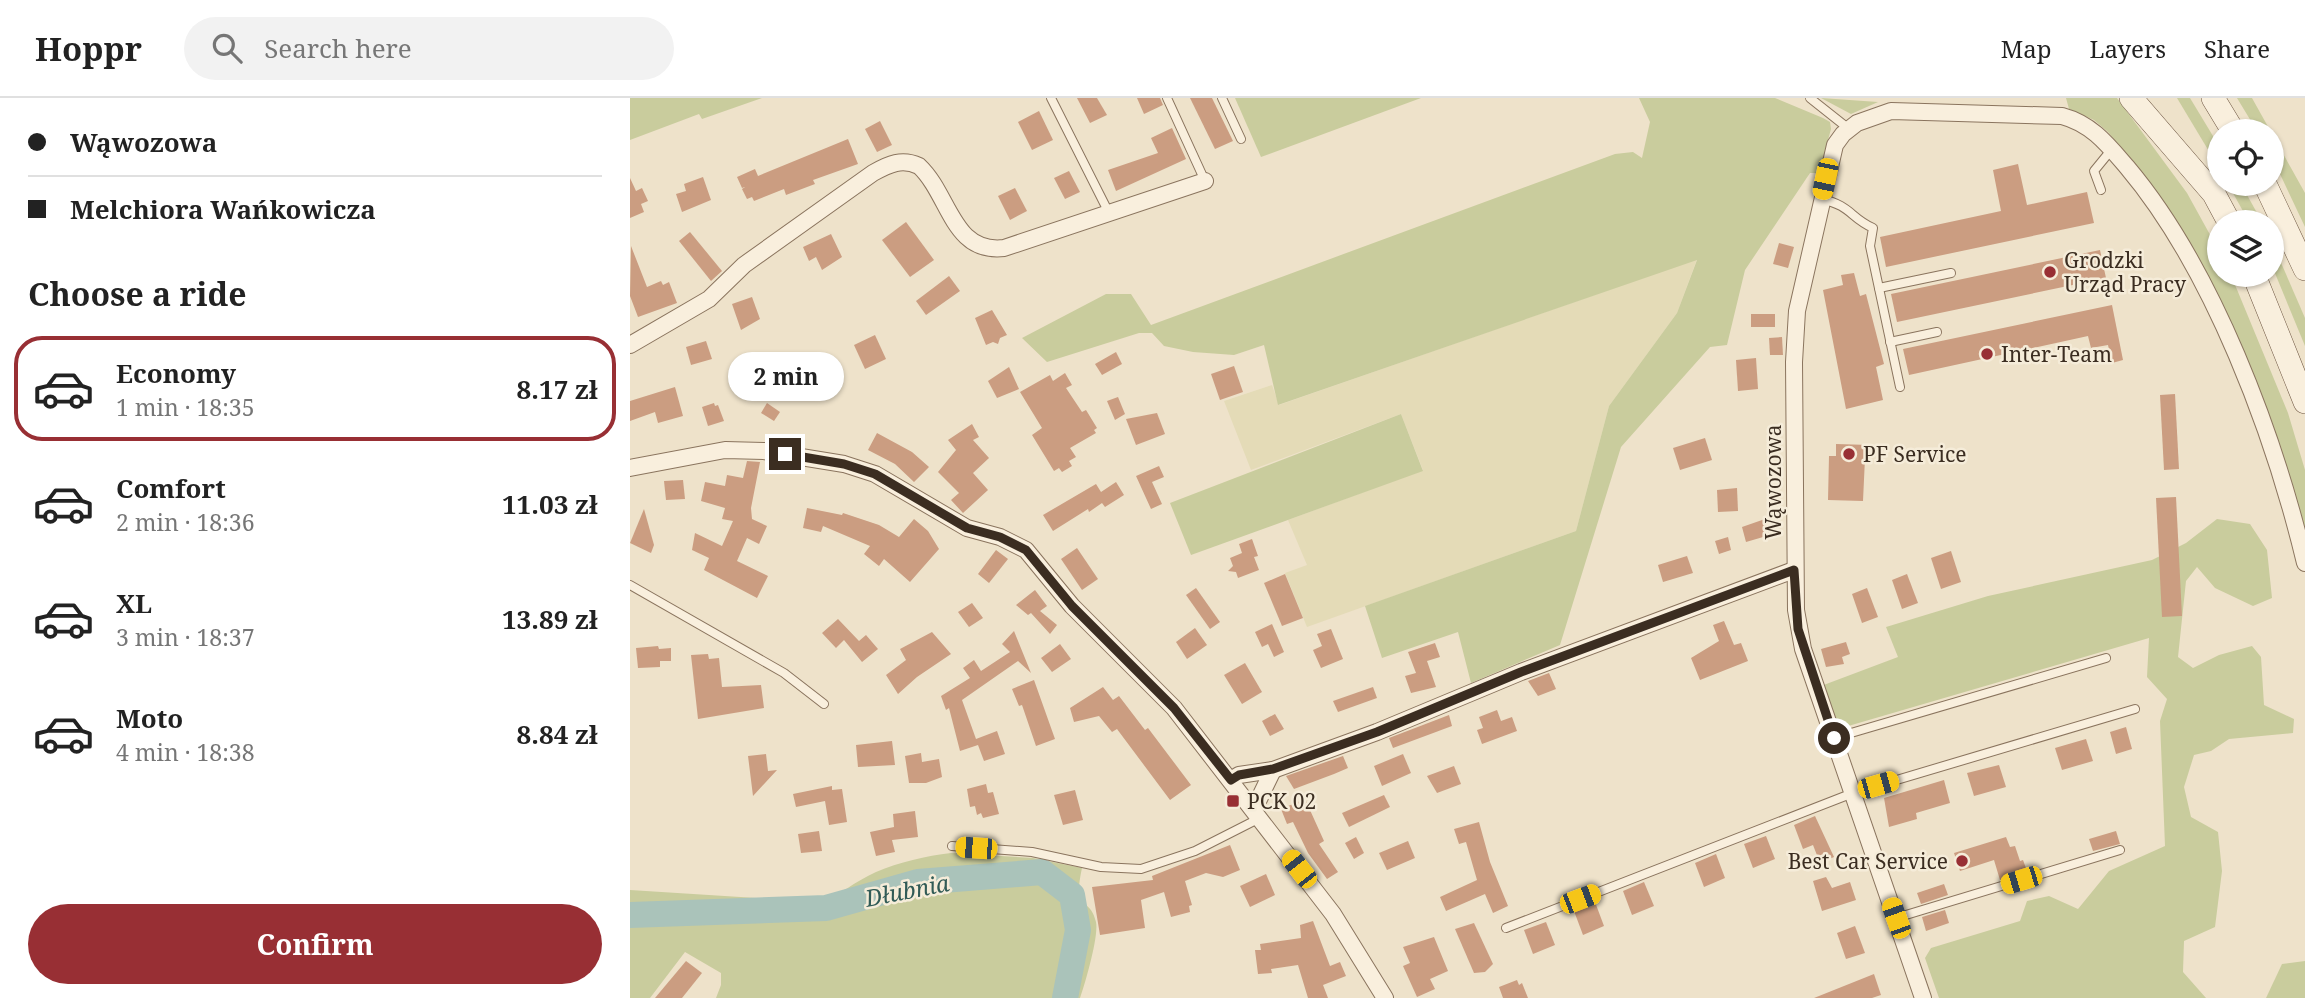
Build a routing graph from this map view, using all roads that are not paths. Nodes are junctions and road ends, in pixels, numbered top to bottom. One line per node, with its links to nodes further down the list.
1 (1051, 98): 16 (lane)
2 (1167, 98): 11 (lane)
3 (1222, 98): 9 (lane)
4 (1810, 98): 8 (lane)
5 (2132, 98): 15 (main road)
6 (2213, 98): 7 (main road)
7 (2226, 119)
8 (1849, 129): 10 (street); 14 (street, Wąwozowa)
9 (1241, 139)
10 (2112, 149): 12 (lane); 27 (street)
11 (1205, 181): 16 (street)
12 (2101, 190)
13 (2271, 196): 17 (main road)
14 (1821, 199): 20 (lane); 28 (street, Wąwozowa)
15 (2223, 210)
16 (1109, 213): 23 (street)
17 (2305, 269)
18 (1951, 273): 20 (lane)
19 (2259, 287): 25 (main road)
20 (1879, 288): 22 (lane)
21 (1937, 332): 22 (lane)
22 (1890, 342): 24 (lane)
23 (630, 345)
24 (1900, 387)
25 (2305, 402)
26 (630, 468): 35 (street)
27 (2305, 563)
28 (1794, 570): 33 (street, Wąwozowa); 34 (street)
29 (630, 585): 31 (lane)
30 (2106, 658): 33 (lane)
31 (824, 704)
32 (2135, 709): 36 (lane)
33 (1834, 738): 36 (street, Wąwozowa)
34 (1273, 769): 35 (street); 37 (street)
35 (1231, 780): 37 (street)
36 (1853, 793): 40 (street, Wąwozowa); 41 (lane)
37 (1256, 812): 38 (lane); 42 (street)
38 (952, 846)
39 (2120, 850): 40 (lane)
40 (1896, 918): 43 (street, Wąwozowa)
41 (1506, 928)
42 (1385, 998)
43 (1923, 998)

